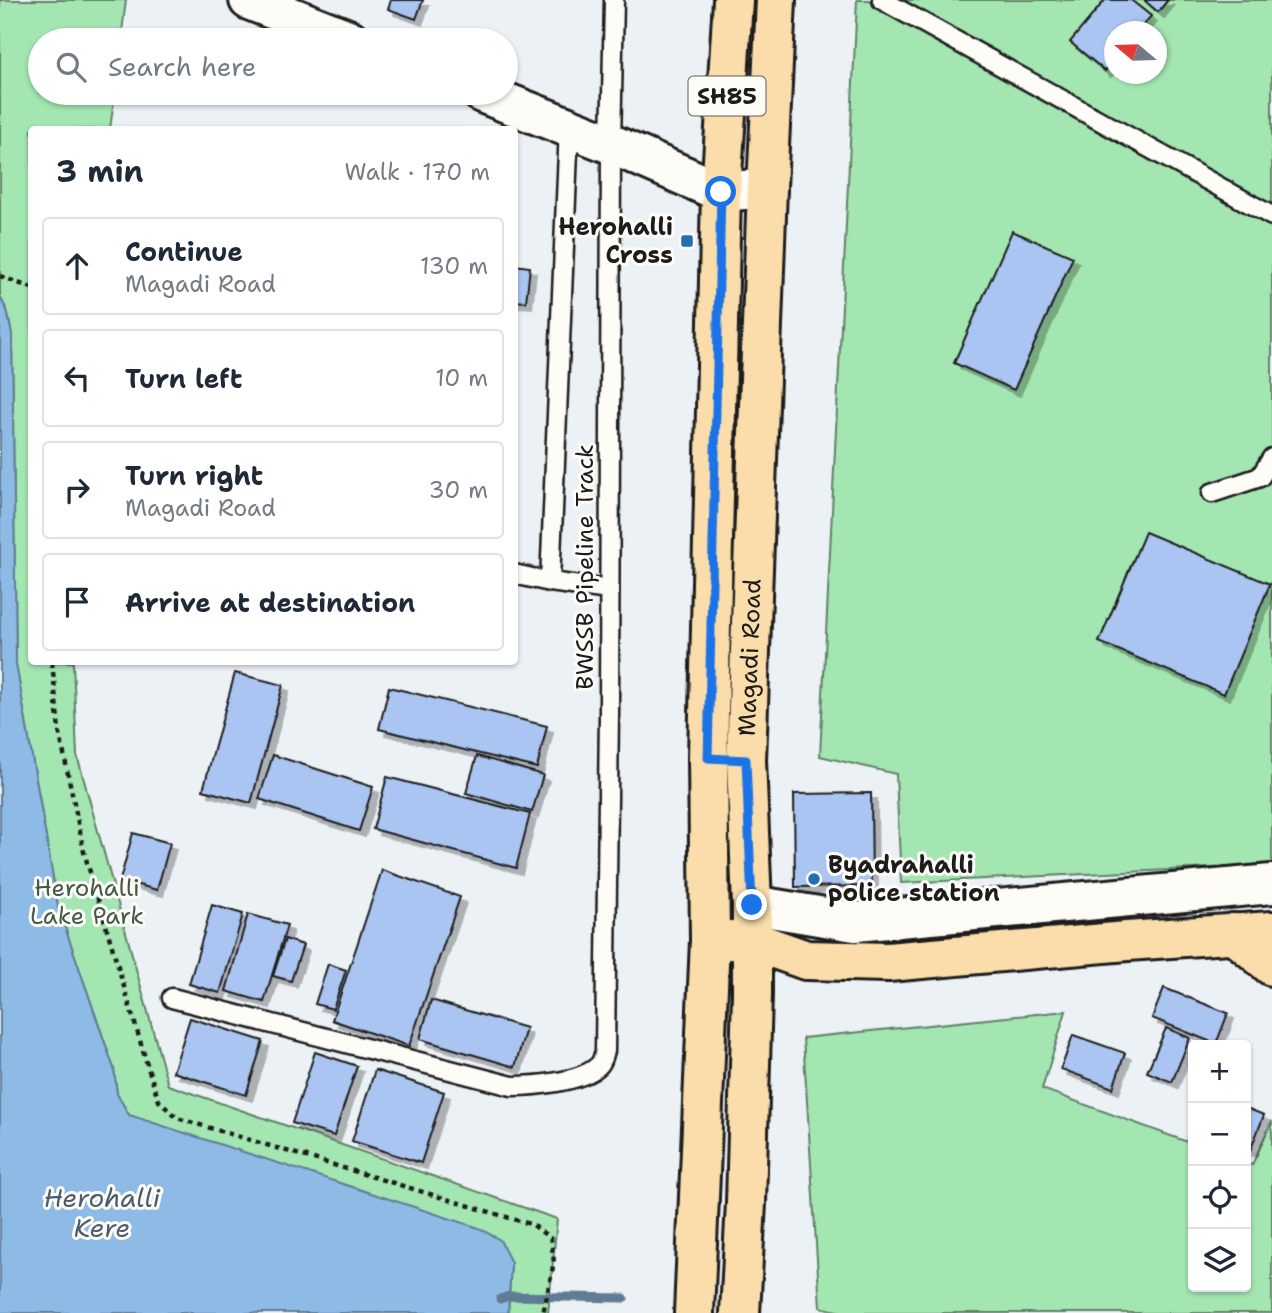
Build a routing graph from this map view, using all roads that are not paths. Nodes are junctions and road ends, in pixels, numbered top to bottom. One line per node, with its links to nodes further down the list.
1 (249, 0): 6 (street)
2 (614, 0): 9 (lane, BWSSB Pipeline Track)
3 (733, 0): 11 (main road, Magadi Road / SH85)
4 (776, 0): 10 (main road, Magadi Road / SH85)
5 (882, 0): 12 (lane)
6 (320, 28)
7 (513, 105): 8 (street)
8 (569, 127): 9 (street); 16 (lane)
9 (611, 144): 11 (street); 17 (lane, BWSSB Pipeline Track)
10 (767, 188): 11 (street); 19 (main road, Magadi Road / SH85)
11 (721, 192): 18 (main road, Magadi Road / SH85)
12 (1272, 216)
13 (1272, 458): 14 (lane)
14 (1212, 493)
15 (518, 575): 16 (lane)
16 (550, 582): 17 (lane)
17 (609, 590): 26 (lane, BWSSB Pipeline Track)
18 (708, 758): 19 (main road); 24 (main road, Magadi Road / SH85)
19 (746, 760): 21 (main road, Magadi Road / SH85)
20 (1272, 884): 21 (street)
21 (752, 923): 23 (main road); 24 (main road); 28 (main road, Magadi Road / SH85)
22 (1272, 931): 23 (main road)
23 (1233, 933): 25 (main road)
24 (710, 940): 27 (main road, Magadi Road / SH85)
25 (1272, 966)
26 (172, 998)
27 (694, 1312)
28 (740, 1313)

